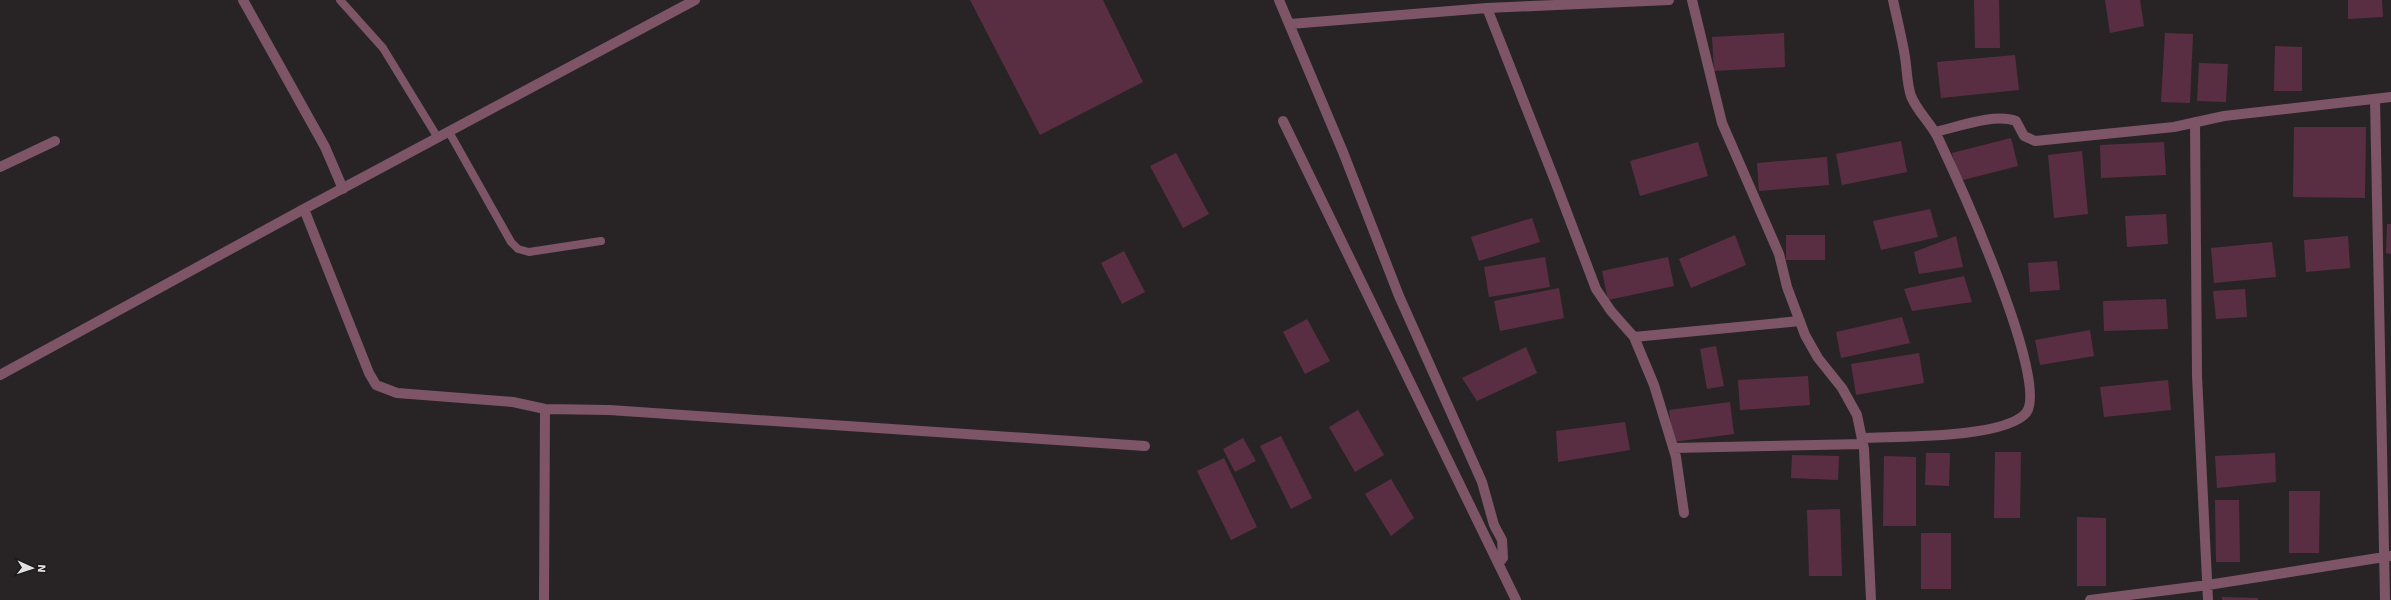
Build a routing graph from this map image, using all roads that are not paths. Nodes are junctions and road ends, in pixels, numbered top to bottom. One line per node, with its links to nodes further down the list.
1 (243, 0): 19 (street)
2 (340, 0): 16 (lane)
3 (695, 0): 14 (street)
4 (1279, 0): 9 (street)
5 (1669, 0): 8 (street)
6 (1692, 0): 22 (street)
7 (1893, 0): 15 (street)
8 (1487, 8): 9 (street); 23 (street)
9 (1290, 24): 31 (street)
10 (2391, 97): 11 (street)
11 (2375, 99): 13 (street); 30 (street)
12 (1283, 121): 31 (street)
13 (2195, 122): 15 (street); 32 (street)
14 (449, 132): 16 (street); 21 (lane)
15 (1935, 132): 26 (street)
16 (438, 138): 19 (street)
17 (56, 141): 18 (street)
18 (0, 167)
19 (344, 189): 20 (street)
20 (304, 209): 24 (street); 25 (street)
21 (601, 241)
22 (1800, 321): 23 (street); 26 (street)
23 (1634, 337): 28 (street)
24 (0, 375)
25 (545, 409): 27 (street); 33 (street)
26 (1862, 441): 28 (street); 35 (street)
27 (1145, 446)
28 (1673, 448): 29 (street)
29 (1684, 513)
30 (2388, 557): 32 (street); 38 (street)
31 (1499, 563): 34 (street)
32 (2208, 585): 36 (street); 37 (street)
33 (544, 600)
34 (1516, 600)
35 (1870, 600)
36 (2090, 600)
37 (2208, 600)
38 (2385, 600)

